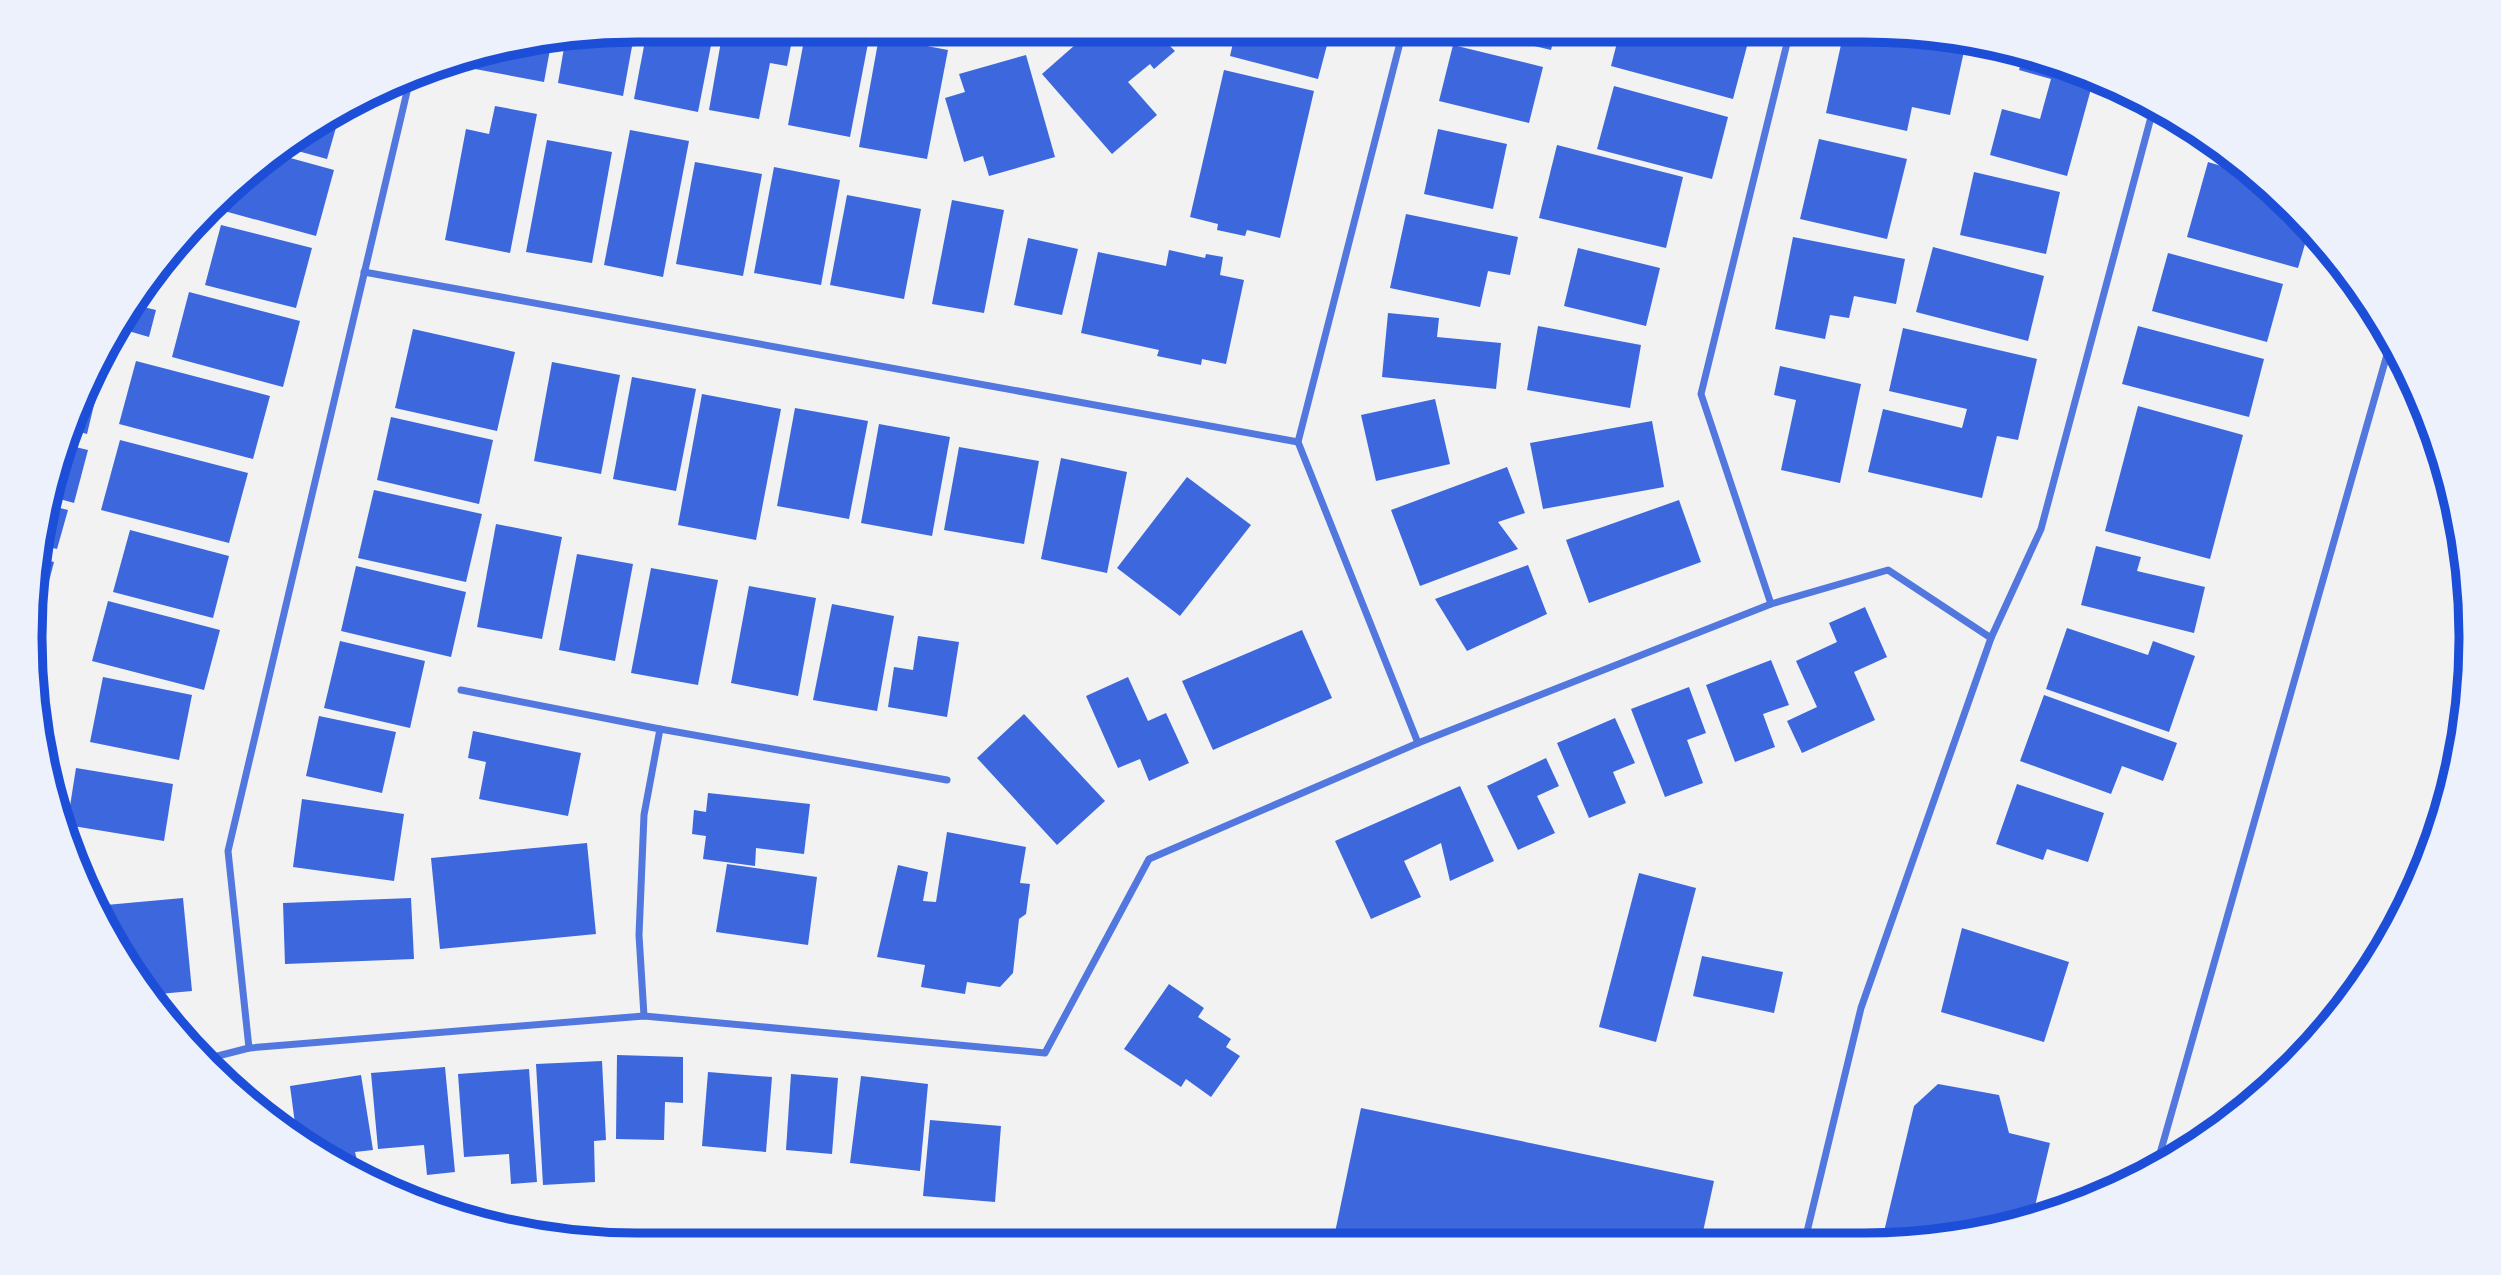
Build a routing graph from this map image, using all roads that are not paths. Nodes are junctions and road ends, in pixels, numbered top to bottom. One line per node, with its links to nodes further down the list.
1 (1399, 42): 7 (street)
2 (1787, 42): 8 (street)
3 (408, 88): 5 (street)
4 (2151, 117): 9 (street)
5 (364, 272): 7 (street); 15 (street)
6 (2387, 354): 17 (street)
7 (1298, 442): 12 (street)
8 (1771, 604): 9 (street); 12 (street)
9 (1991, 638): 18 (street)
10 (461, 690): 11 (street)
11 (660, 729): 13 (street); 14 (street)
12 (1418, 743): 14 (street)
13 (947, 780)
14 (644, 1016): 15 (street)
15 (249, 1048): 16 (street)
16 (214, 1057)
17 (2160, 1154)
18 (1807, 1233)

